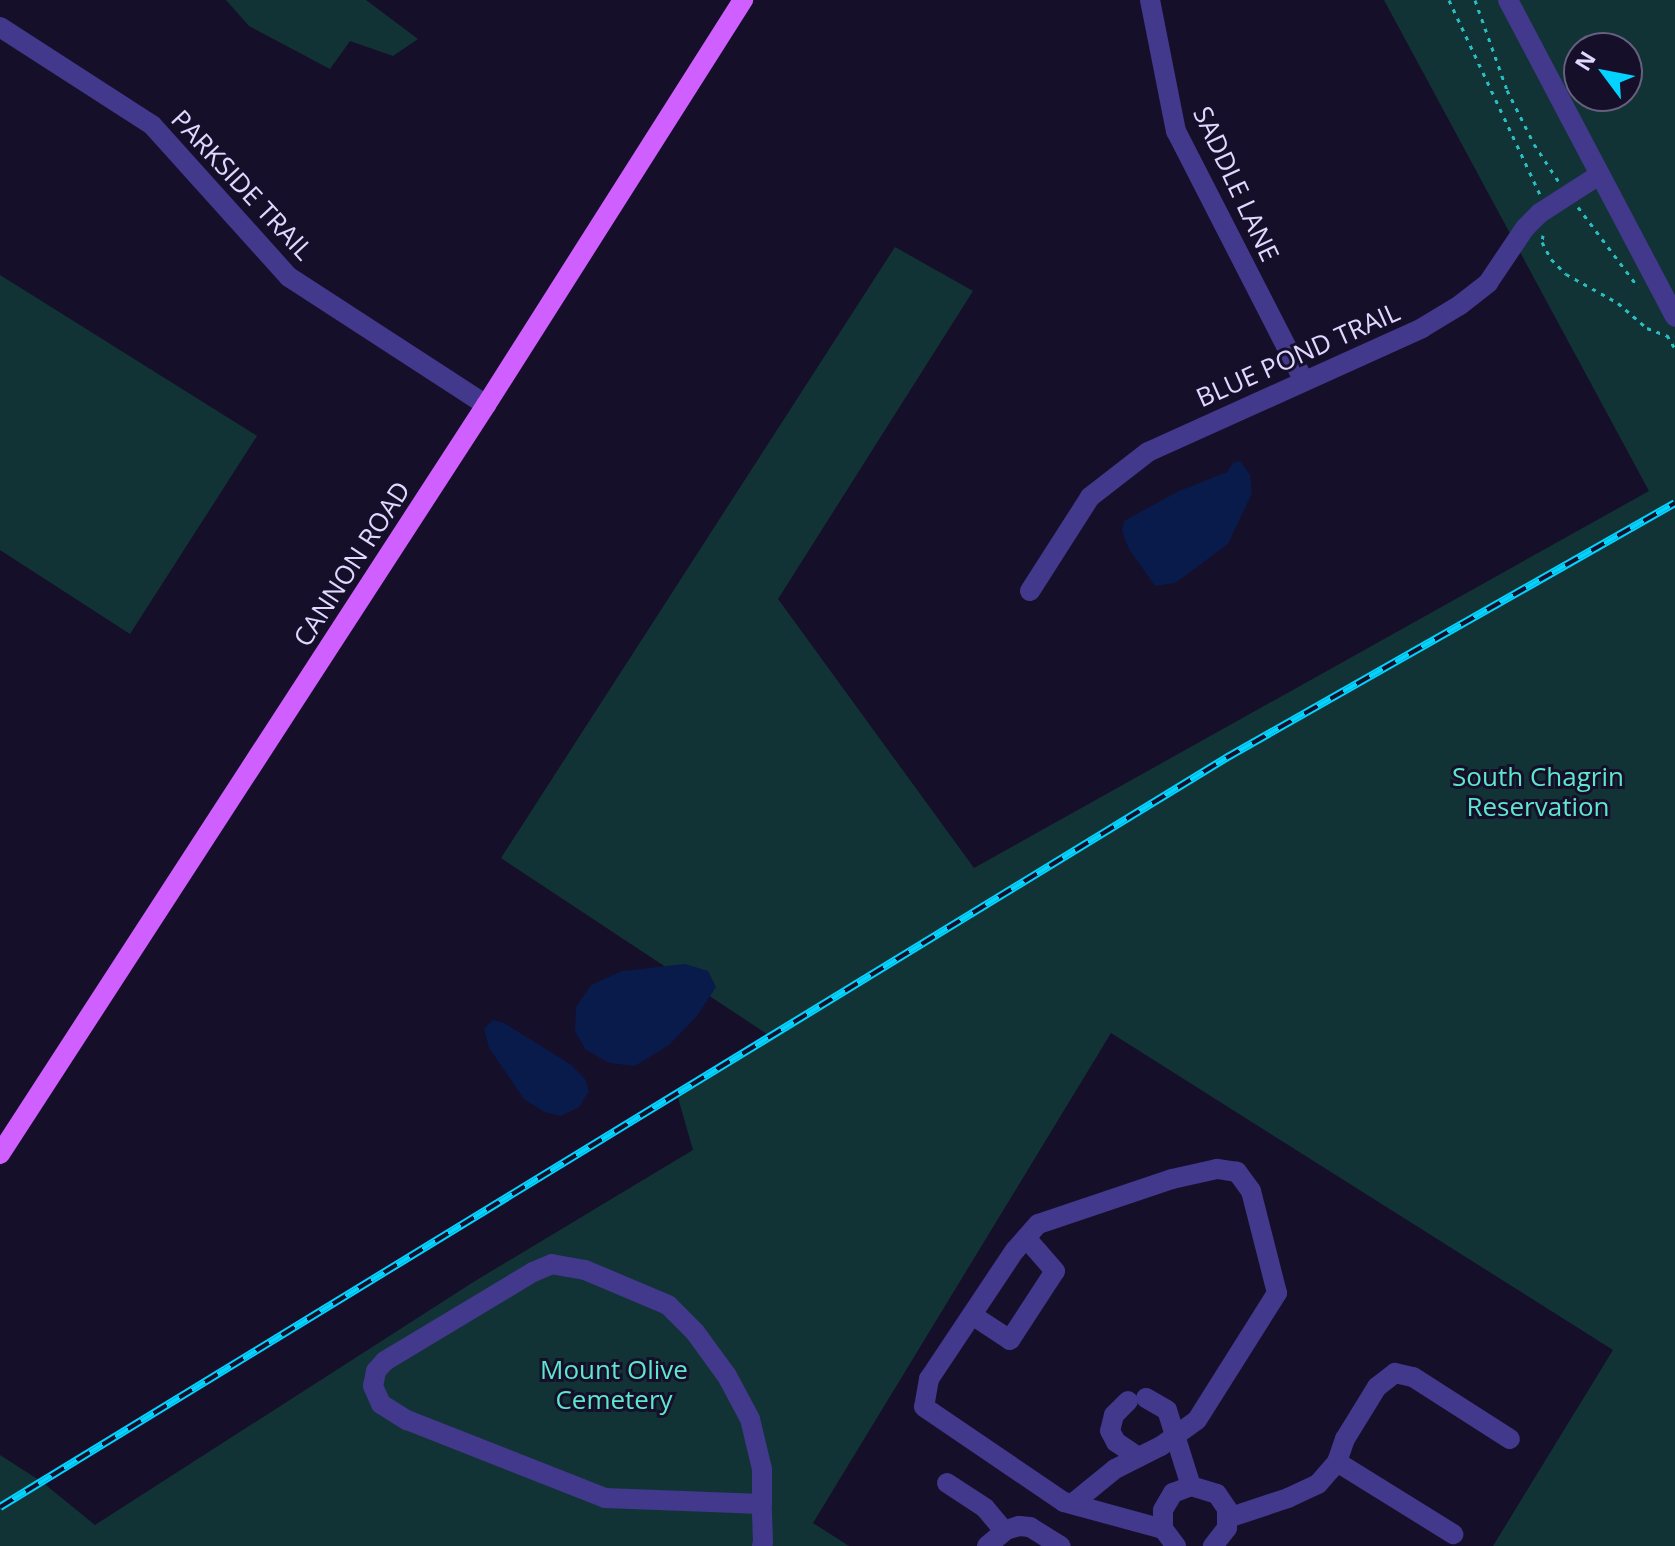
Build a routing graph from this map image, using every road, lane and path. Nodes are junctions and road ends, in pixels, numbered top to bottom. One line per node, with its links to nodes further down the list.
1 (742, 0): 15 (main road, CANNON ROAD)
2 (1150, 0): 14 (street, SADDLE LANE)
3 (1449, 0): 10 (path)
4 (1475, 0): 8 (path)
5 (1508, 0): 7 (street)
6 (0, 27): 15 (street, PARKSIDE TRAIL)
7 (1599, 175): 10 (street, BLUE POND TRAIL); 12 (street)
8 (1563, 188)
9 (1574, 202): 11 (path)
10 (1547, 209): 12 (path); 14 (street, BLUE POND TRAIL)
11 (1643, 294)
12 (1668, 326): 13 (path)
13 (1675, 349)
14 (1304, 381): 16 (street, BLUE POND TRAIL)
15 (486, 405): 17 (main road, CANNON ROAD)
16 (1030, 591)
17 (0, 1154)
18 (1026, 1238): 19 (street); 19 (street); 20 (street)
19 (972, 1315): 27 (street)
20 (1177, 1434): 22 (street); 22 (street); 25 (street)
21 (1510, 1439): 23 (street)
22 (1138, 1457): 27 (street)
23 (1337, 1462): 29 (street); 30 (street)
24 (947, 1483): 28 (street)
25 (1191, 1486): 30 (street); 31 (street)
26 (762, 1504): 26 (street); 32 (street)
27 (1072, 1504): 31 (street)
28 (1004, 1531): 33 (street); 34 (street)
29 (1453, 1534)
30 (1225, 1537)
31 (1170, 1541)
32 (762, 1546)
33 (987, 1546)
34 (1060, 1546)

